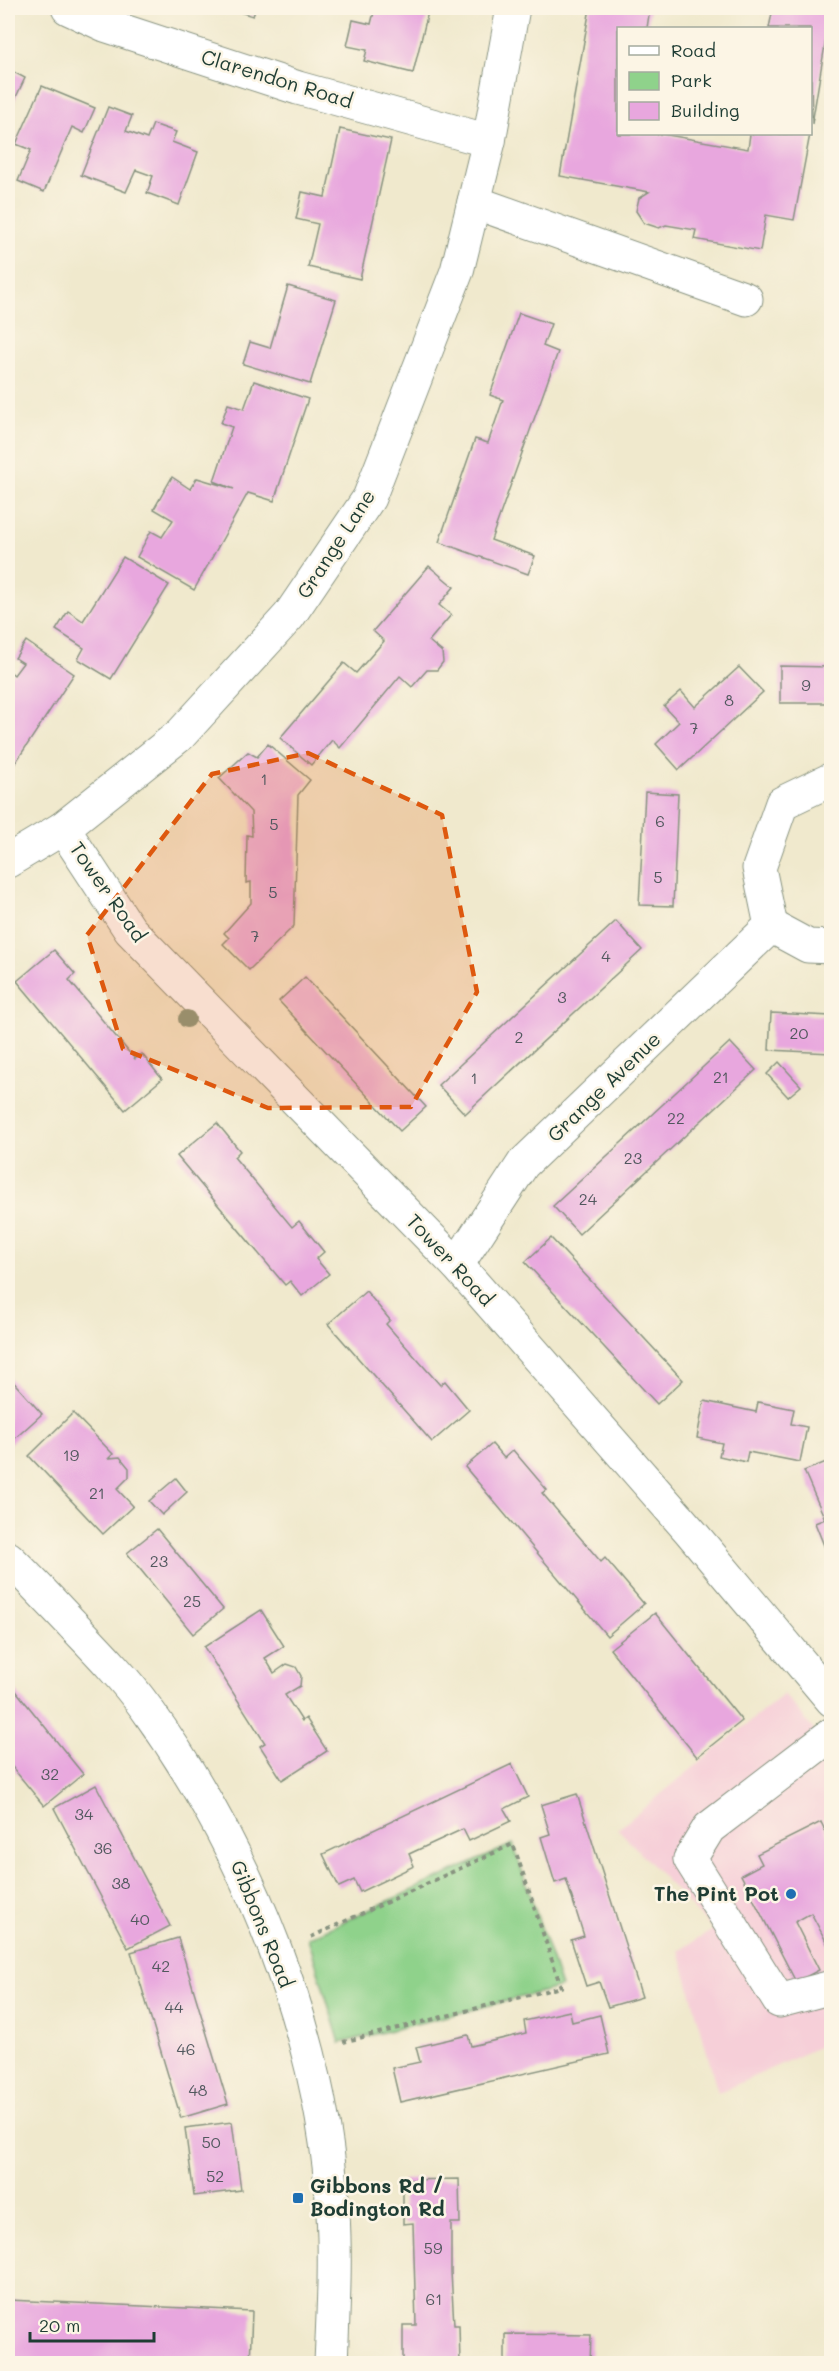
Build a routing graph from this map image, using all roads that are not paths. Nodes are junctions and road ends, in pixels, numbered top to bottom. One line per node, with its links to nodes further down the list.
1 (68, 8): 3 (street, Clarendon Road)
2 (513, 8): 3 (street, Grange Lane)
3 (489, 141): 4 (street, Grange Lane)
4 (474, 202): 5 (street); 7 (street, Grange Lane)
5 (746, 299)
6 (831, 779): 9 (street)
7 (63, 828): 8 (street, Grange Lane); 11 (street, Tower Road)
8 (8, 861)
9 (771, 926): 10 (street); 11 (street, Grange Avenue)
10 (831, 947)
11 (457, 1265): 13 (street, Tower Road)
12 (8, 1558): 16 (street, Gibbons Road)
13 (831, 1701)
14 (831, 1734): 15 (street)
15 (831, 1987)
16 (331, 2364)

